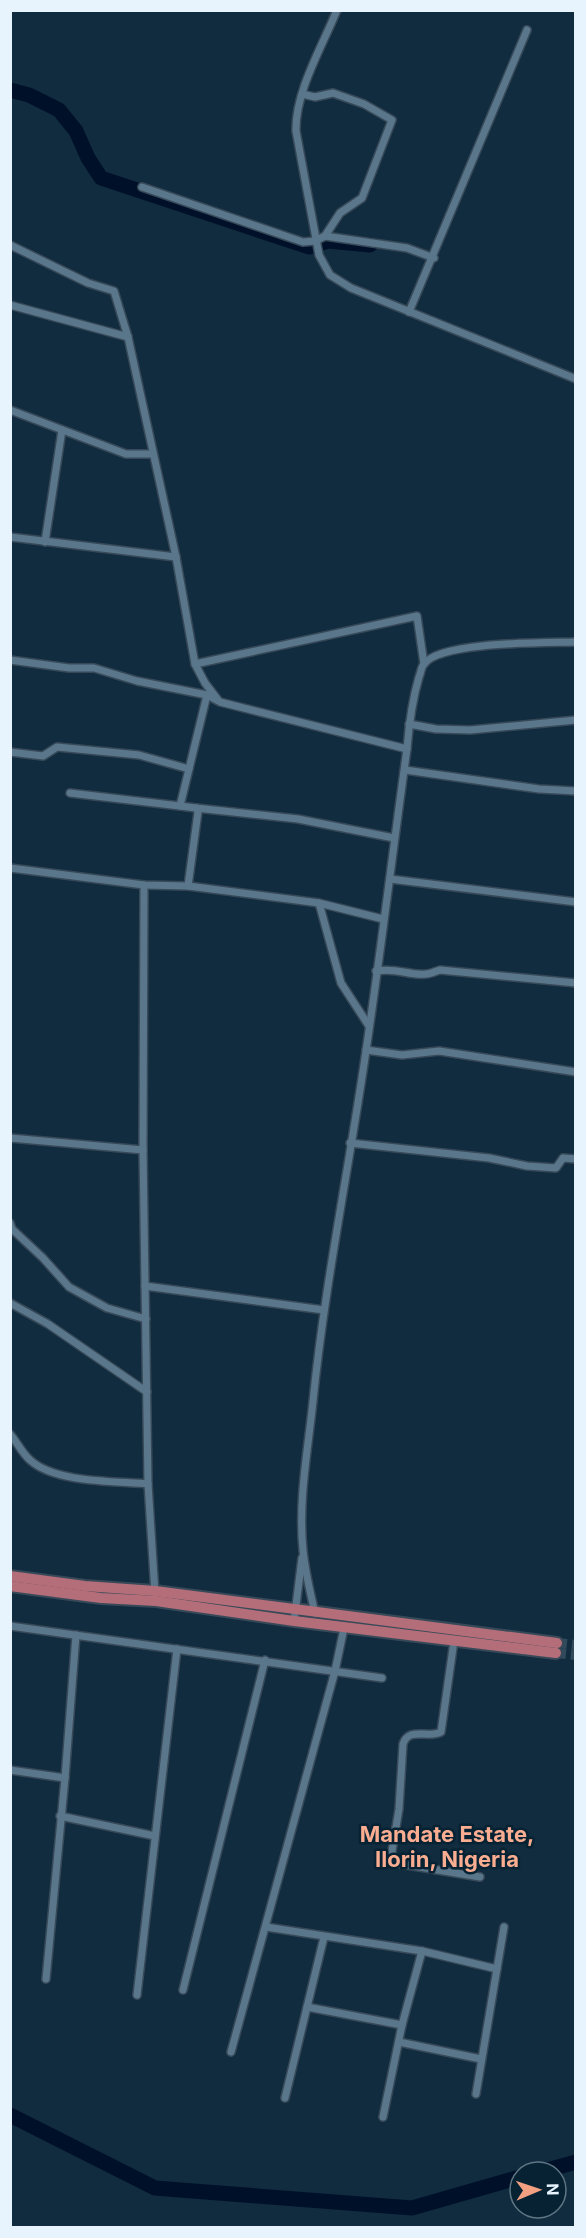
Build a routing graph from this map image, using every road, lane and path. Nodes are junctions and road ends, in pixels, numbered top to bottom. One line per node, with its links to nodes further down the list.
1 (337, 10): 3 (street)
2 (527, 30): 8 (street)
3 (302, 94): 5 (street); 6 (street)
4 (142, 187): 6 (street)
5 (325, 236): 6 (street); 8 (street)
6 (315, 242): 10 (street)
7 (10, 245): 11 (street)
8 (433, 258): 10 (street)
9 (10, 305): 11 (street)
10 (409, 312): 12 (street)
11 (128, 337): 15 (street)
12 (576, 379)
13 (10, 410): 14 (street)
14 (62, 430): 15 (street); 17 (street)
15 (152, 454): 18 (street)
16 (10, 537): 17 (street)
17 (45, 542): 18 (street)
18 (176, 557): 21 (street)
19 (576, 642): 22 (street)
20 (10, 660): 23 (street)
21 (195, 664): 22 (street); 24 (street)
22 (424, 664): 26 (street)
23 (207, 695): 24 (street); 29 (street)
24 (220, 702): 27 (street)
25 (576, 720): 26 (street)
26 (409, 724): 27 (street)
27 (407, 749): 30 (street)
28 (10, 753): 29 (street)
29 (189, 768): 33 (street)
30 (405, 770): 31 (street); 35 (street)
31 (576, 791)
32 (70, 793): 33 (street)
33 (180, 806): 34 (street)
34 (195, 808): 35 (street); 39 (street)
35 (394, 838): 37 (street)
36 (10, 868): 38 (street)
37 (390, 879): 40 (street); 42 (street)
38 (144, 885): 39 (street); 50 (street)
39 (188, 886): 41 (street)
40 (576, 902)
41 (319, 903): 42 (street); 45 (street)
42 (383, 919): 43 (street)
43 (376, 971): 44 (street); 45 (street)
44 (576, 983)
45 (369, 1026): 46 (street)
46 (366, 1050): 47 (street); 49 (street)
47 (576, 1072)
48 (10, 1138): 50 (street)
49 (350, 1143): 51 (street); 55 (street)
50 (143, 1150): 53 (street)
51 (576, 1160)
52 (10, 1222): 56 (street)
53 (145, 1286): 55 (street); 56 (street)
54 (10, 1303): 57 (street)
55 (324, 1310): 60 (street)
56 (146, 1318): 57 (street)
57 (147, 1392): 59 (street)
58 (10, 1434): 59 (street)
59 (148, 1484): 63 (street)
60 (303, 1553): 64 (street); 65 (street)
61 (10, 1576): 63 (main road)
62 (10, 1586): 63 (main road)
63 (155, 1596): 65 (main road)
64 (315, 1612): 65 (main road); 69 (main road)
65 (295, 1616): 67 (main road)
66 (10, 1626): 68 (street)
67 (344, 1628): 69 (main road); 72 (street)
68 (76, 1635): 70 (street); 75 (street)
69 (454, 1641): 78 (street)
70 (177, 1649): 71 (street); 77 (street)
71 (265, 1660): 72 (street); 85 (street)
72 (335, 1671): 73 (street); 80 (street)
73 (382, 1678)
74 (10, 1770): 75 (street)
75 (65, 1778): 76 (street)
76 (60, 1816): 77 (street); 84 (street)
77 (154, 1836): 86 (street)
78 (480, 1877)
79 (504, 1927): 83 (street)
80 (266, 1928): 81 (street); 90 (street)
81 (324, 1937): 82 (street); 87 (street)
82 (422, 1952): 83 (street); 88 (street)
83 (497, 1969): 91 (street)
84 (46, 1979)
85 (183, 1990)
86 (137, 1995)
87 (307, 2007): 88 (street); 93 (street)
88 (402, 2025): 89 (street)
89 (399, 2042): 91 (street); 94 (street)
90 (231, 2052)
91 (482, 2059): 92 (street)
92 (476, 2094)
93 (285, 2098)
94 (383, 2117)

